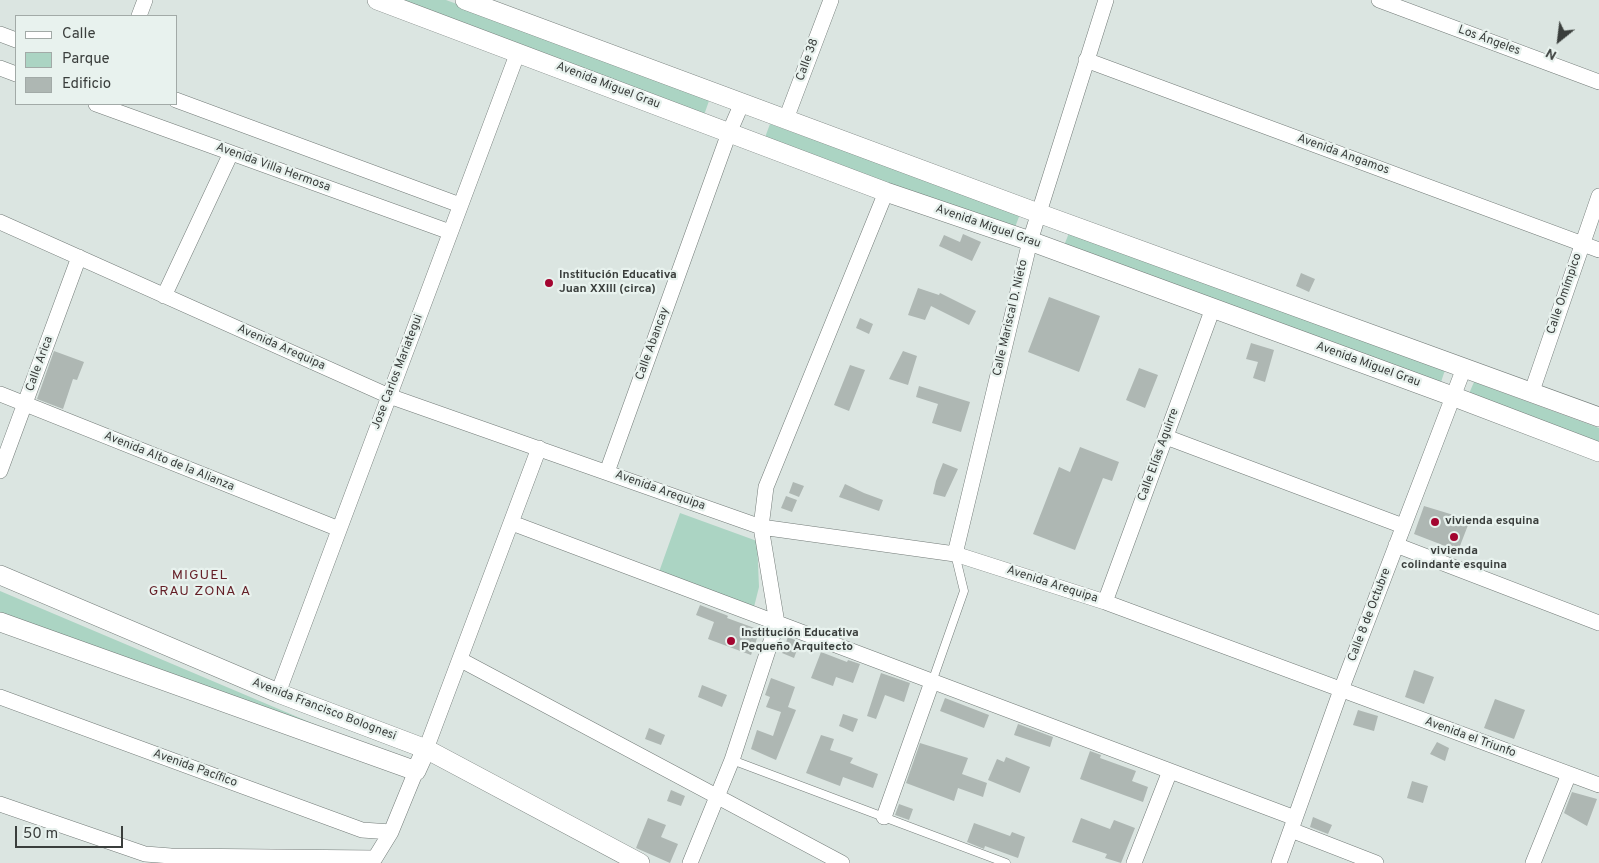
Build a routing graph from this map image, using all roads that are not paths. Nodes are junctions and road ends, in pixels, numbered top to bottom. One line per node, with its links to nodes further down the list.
1 (145, 0): 7 (street)
2 (377, 0): 10 (street, Avenida Miguel Grau)
3 (465, 0): 16 (street)
4 (830, 0): 18 (street, Calle 38)
5 (1106, 0): 11 (street, Calle Mariscal D. Nieto)
6 (1379, 0): 14 (street, Los Ángeles)
7 (139, 15)
8 (0, 34): 9 (street)
9 (15, 40)
10 (518, 52): 19 (street, Avenida Miguel Grau); 23 (street, Jose Carlos Mariategui)
11 (1086, 60): 24 (street, Calle Mariscal D. Nieto); 28 (street, Avenida Angamos)
12 (0, 68): 13 (street)
13 (15, 74)
14 (1599, 82)
15 (178, 101): 23 (street)
16 (742, 103): 18 (street); 19 (street, Calle Abancay)
17 (101, 105): 20 (street, Avenida Villa Hermosa)
18 (786, 119): 24 (street)
19 (730, 133): 21 (street, Avenida Miguel Grau); 44 (street, Calle Abancay)
20 (231, 153): 26 (street, Avenida Villa Hermosa); 31 (street)
21 (886, 192): 27 (street, Avenida Miguel Grau); 47 (street)
22 (1599, 196): 28 (street, Calle Omímpico)
23 (460, 205): 26 (street, Jose Carlos Mariategui)
24 (1038, 212): 27 (street, Calle Mariscal D. Nieto); 33 (street)
25 (0, 222): 30 (street, Avenida Arequipa)
26 (450, 232): 36 (street, Jose Carlos Mariategui)
27 (1030, 241): 32 (street, Avenida Miguel Grau); 50 (street, Calle Mariscal D. Nieto)
28 (1582, 244): 29 (street, Avenida Angamos); 34 (street, Calle Omímpico)
29 (1599, 250)
30 (79, 257): 31 (street, Avenida Arequipa); 38 (street, Calle Arica)
31 (164, 296): 36 (street, Avenida Arequipa)
32 (1213, 308): 37 (street, Avenida Miguel Grau); 40 (street, Calle Elías Aguirre)
33 (1464, 368): 34 (street); 37 (street, Calle 8 de Octubre)
34 (1532, 391): 39 (street)
35 (0, 394): 38 (street, Avenida Alto de la Alianza)
36 (389, 396): 41 (street, Avenida Arequipa); 48 (street, Jose Carlos Mariategui)
37 (1452, 396): 42 (street, Avenida Miguel Grau); 46 (street, Calle 8 de Octubre)
38 (25, 404): 43 (street, Calle Arica); 48 (street, Avenida Alto de la Alianza)
39 (1599, 417)
40 (1166, 438): 46 (street); 52 (street, Calle Elías Aguirre)
41 (540, 448): 44 (street, Avenida Arequipa); 45 (street)
42 (1599, 452)
43 (0, 471)
44 (607, 472): 47 (street, Avenida Arequipa)
45 (512, 523): 54 (street); 56 (street)
46 (1403, 526): 49 (street, Calle 8 de Octubre)
47 (761, 527): 50 (street, Avenida Arequipa); 54 (street)
48 (339, 529): 59 (street, Jose Carlos Mariategui)
49 (1396, 545): 55 (street); 58 (street, Calle 8 de Octubre)
50 (955, 554): 52 (street, Avenida Arequipa); 57 (lane)
51 (0, 575): 59 (street, Avenida Francisco Bolognesi)
52 (1105, 602): 58 (street, Avenida Arequipa)
53 (0, 622): 63 (street, Avenida Francisco Bolognesi)
54 (777, 623): 57 (street); 62 (street)
55 (1599, 623)
56 (461, 660): 61 (street); 67 (street)
57 (932, 682): 64 (street); 69 (street)
58 (1341, 690): 65 (street, Avenida el Triunfo); 70 (street, Calle 8 de Octubre)
59 (278, 693): 61 (street, Avenida Francisco Bolognesi)
60 (0, 698): 71 (street, Avenida Pacífico)
61 (426, 749): 63 (street); 73 (street, Avenida Francisco Bolognesi)
62 (732, 760): 67 (street); 69 (lane)
63 (416, 771): 71 (street)
64 (1170, 771): 70 (street); 77 (street)
65 (1569, 774): 66 (street, Avenida el Triunfo); 80 (street)
66 (1599, 786)
67 (717, 796): 74 (street); 75 (street)
68 (0, 804): 72 (street)
69 (884, 817): 76 (lane)
70 (1293, 824): 78 (street, Calle 8 de Octubre); 79 (street)
71 (391, 832): 72 (street)
72 (378, 860)
73 (640, 863)
74 (690, 863)
75 (842, 863)
76 (1006, 863)
77 (1134, 863)
78 (1279, 863)
79 (1376, 863)
80 (1533, 863)

